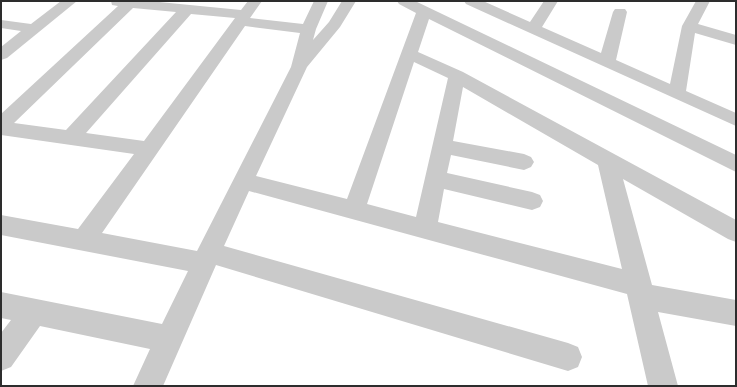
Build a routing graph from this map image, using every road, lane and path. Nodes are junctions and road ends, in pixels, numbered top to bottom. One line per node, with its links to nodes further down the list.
1 (70, 1): 16 (street)
2 (111, 1): 9 (street)
3 (320, 1): 17 (street)
4 (349, 1): 23 (street)
5 (404, 1): 11 (street)
6 (473, 1): 18 (street)
7 (551, 1): 18 (street)
8 (703, 1): 15 (street)
9 (130, 3): 10 (street); 27 (street)
10 (187, 9): 12 (street); 28 (street)
11 (424, 11): 20 (street); 33 (street)
12 (247, 12): 17 (street); 30 (street)
13 (620, 12): 22 (street)
14 (1, 24): 16 (street)
15 (689, 26): 19 (street); 25 (street)
16 (35, 29): 21 (street)
17 (308, 29): 23 (street)
18 (533, 29): 22 (street)
19 (736, 40)
20 (410, 54): 24 (street); 37 (street)
21 (1, 55)
22 (607, 62): 25 (street)
23 (299, 67): 35 (street)
24 (457, 76): 29 (street); 32 (street)
25 (677, 94): 26 (street)
26 (736, 120)
27 (1, 126): 28 (street)
28 (70, 138): 30 (street)
29 (442, 146): 31 (street); 34 (street)
30 (148, 149): 41 (street)
31 (524, 162)
32 (608, 162): 40 (street); 43 (street)
33 (736, 164)
34 (435, 179): 36 (street); 39 (street)
35 (243, 181): 37 (street); 42 (street)
36 (532, 201)
37 (354, 210): 39 (street)
38 (1, 225): 41 (street)
39 (425, 229): 43 (street)
40 (736, 232)
41 (84, 240): 42 (street)
42 (207, 258): 47 (street); 48 (street)
43 (640, 291): 46 (street); 51 (street)
44 (1, 304): 45 (street)
45 (34, 312): 47 (street); 49 (street)
46 (736, 313)
47 (169, 339): 50 (street)
48 (568, 357)
49 (1, 358)
50 (148, 386)
51 (663, 386)

